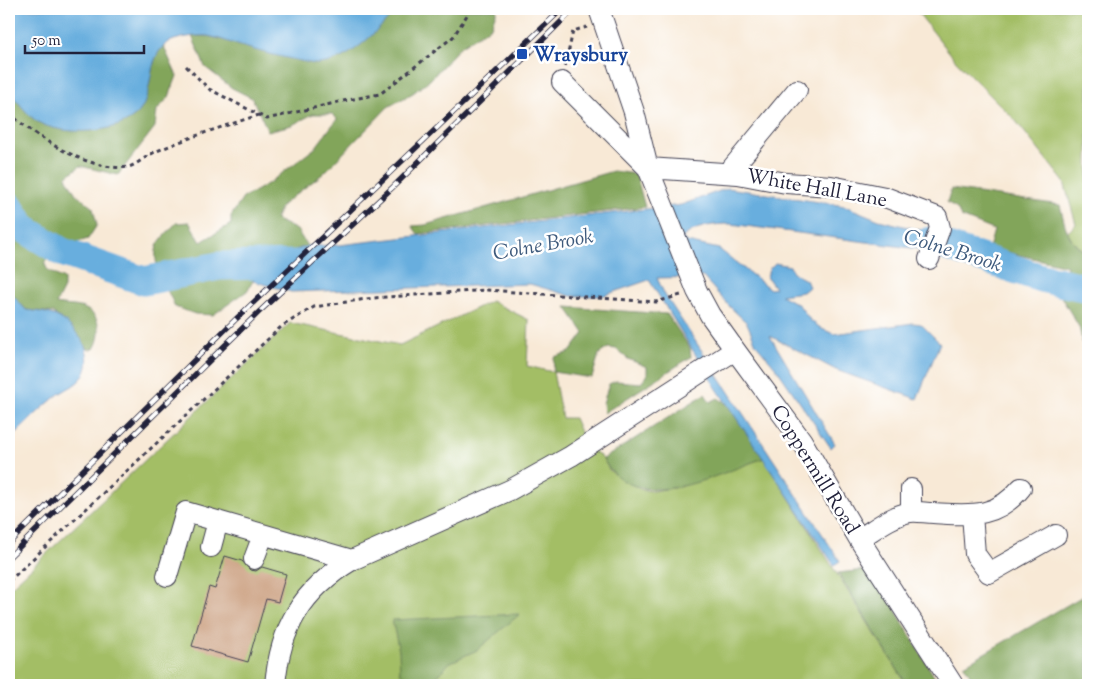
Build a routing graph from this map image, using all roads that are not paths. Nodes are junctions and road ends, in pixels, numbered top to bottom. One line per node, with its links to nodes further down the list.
1 (601, 15): 4 (street, Coppermill Road)
2 (562, 82): 4 (street)
3 (797, 90): 5 (street)
4 (648, 168): 5 (street, White Hall Lane); 7 (street, Coppermill Road)
5 (728, 173): 6 (street, White Hall Lane)
6 (929, 260)
7 (735, 350): 15 (street, Coppermill Road); 18 (street)
8 (910, 488): 10 (street)
9 (1016, 494): 11 (street)
10 (911, 512): 11 (street); 15 (street)
11 (972, 514): 14 (street)
12 (218, 521): 13 (street); 16 (street); 19 (street)
13 (263, 535): 17 (street); 18 (street)
14 (1056, 535)
15 (859, 538): 21 (street, Coppermill Road)
16 (210, 547)
17 (254, 559)
18 (352, 560): 20 (street)
19 (167, 576)
20 (275, 685)
21 (953, 685)

